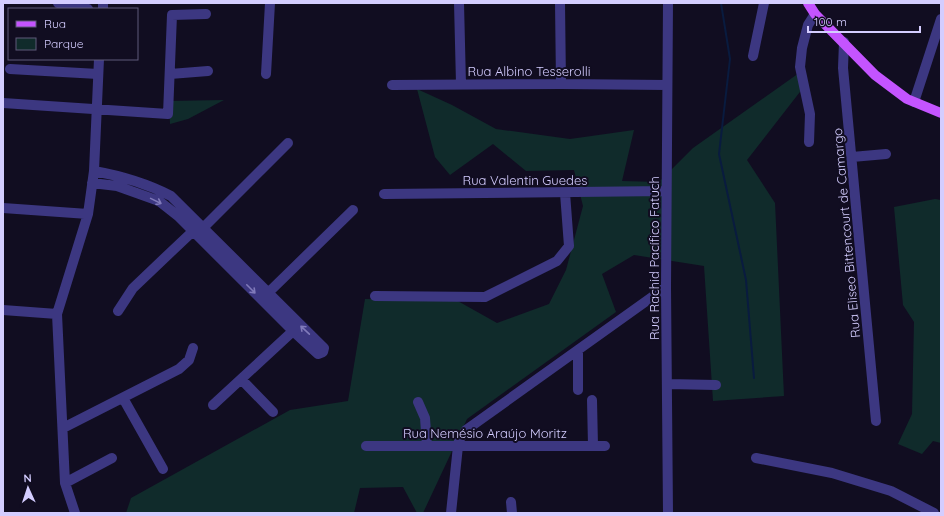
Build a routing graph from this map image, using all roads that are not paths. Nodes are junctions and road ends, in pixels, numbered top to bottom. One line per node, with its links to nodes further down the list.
1 (58, 3): 8 (street)
2 (270, 3): 19 (street)
3 (459, 3): 20 (street)
4 (560, 3): 21 (street)
5 (668, 3): 23 (street, Rua Rachid Pacífico Fatuch)
6 (764, 3): 13 (street)
7 (808, 3): 10 (main road)
8 (83, 8)
9 (206, 14): 18 (street)
10 (815, 14): 12 (main road); 28 (street)
11 (941, 19): 24 (street)
12 (844, 42): 24 (main road); 31 (street, Rua Eliseo Bittencourt de Camargo)
13 (753, 56)
14 (99, 60): 17 (street)
15 (10, 68): 17 (street)
16 (208, 71): 18 (street)
17 (98, 74): 26 (street)
18 (170, 74): 26 (street)
19 (266, 74)
20 (461, 84): 21 (street, Rua Albino Tesserolli); 22 (street, Rua Albino Tesserolli)
21 (561, 84): 23 (street, Rua Albino Tesserolli)
22 (392, 85)
23 (667, 85): 36 (street, Rua Rachid Pacífico Fatuch)
24 (914, 102): 27 (main road)
25 (3, 103): 26 (street)
26 (97, 109): 32 (street)
27 (941, 113)
28 (808, 142)
29 (288, 143): 42 (street)
30 (886, 154): 31 (street)
31 (852, 157): 63 (street, Rua Eliseo Bittencourt de Camargo)
32 (94, 171): 33 (street); 34 (street)
33 (137, 181): 35 (street); 42 (street)
34 (92, 183): 35 (street); 41 (street)
35 (134, 191): 43 (street, one-way to 43)
36 (666, 191): 37 (street, Rua Valentin Guedes); 45 (street, Rua Rachid Pacífico Fatuch)
37 (565, 192): 38 (street, Rua Valentin Guedes); 47 (street)
38 (384, 194)
39 (3, 208): 41 (street)
40 (353, 210): 46 (street)
41 (88, 214): 50 (street)
42 (204, 227): 44 (street)
43 (193, 230): 44 (street); 49 (street)
44 (230, 261): 46 (street); 51 (street, one-way to 51)
45 (666, 287): 53 (street); 55 (street, Rua Rachid Pacífico Fatuch)
46 (268, 292): 51 (street, one-way to 46)
47 (375, 296)
48 (3, 310): 50 (street)
49 (118, 311)
50 (57, 314): 64 (street)
51 (293, 331): 54 (street)
52 (193, 348): 58 (street)
53 (578, 350): 57 (street); 67 (street)
54 (241, 379): 61 (street); 62 (street)
55 (668, 384): 56 (street); 78 (street, Rua Rachid Pacífico Fatuch)
56 (716, 386)
57 (578, 390)
58 (123, 398): 64 (street); 72 (street)
59 (592, 400): 68 (street)
60 (418, 402): 66 (street)
61 (213, 405)
62 (273, 412)
63 (876, 421)
64 (63, 428): 73 (street)
65 (366, 446): 66 (street, Rua Nemésio Araújo Moritz)
66 (427, 446): 67 (street, Rua Nemésio Araújo Moritz)
67 (458, 446): 68 (street, Rua Nemésio Araújo Moritz); 76 (street)
68 (593, 446): 69 (street, Rua Nemésio Araújo Moritz)
69 (605, 446)
70 (112, 458): 73 (street)
71 (756, 458): 79 (street)
72 (163, 469)
73 (65, 483): 75 (street)
74 (512, 502): 77 (street)
75 (74, 513)
76 (451, 513)
77 (512, 513)
78 (668, 513)
79 (934, 513)

